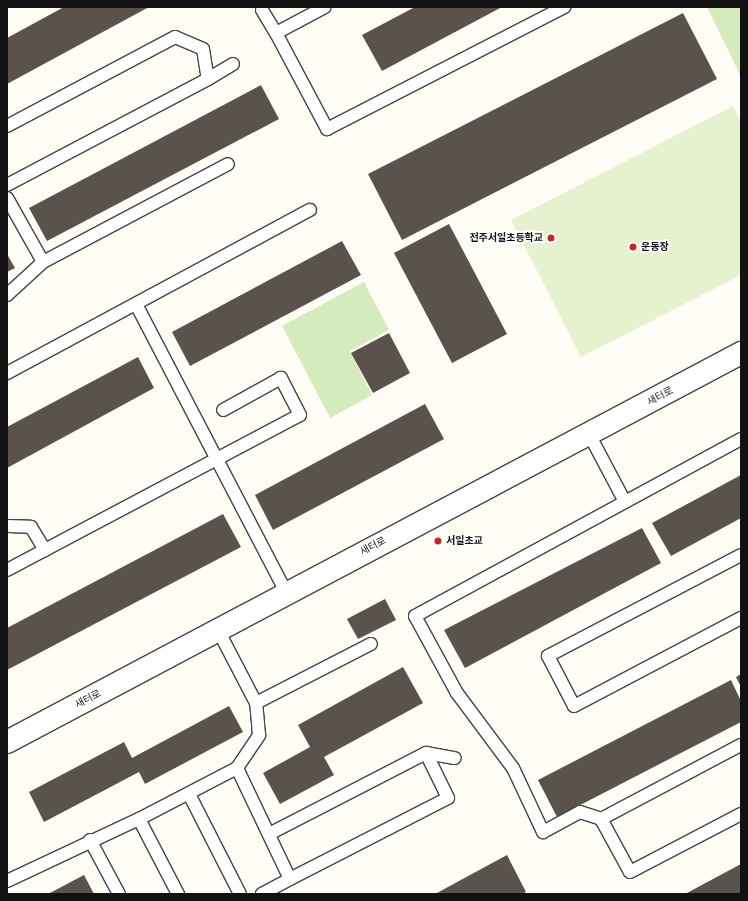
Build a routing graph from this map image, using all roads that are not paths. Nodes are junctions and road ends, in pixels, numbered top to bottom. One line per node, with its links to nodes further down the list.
1 (325, 7): 4 (lane)
2 (564, 7): 4 (lane)
3 (262, 10): 4 (lane)
4 (276, 33)
5 (233, 64): 6 (lane)
6 (208, 79): 7 (lane); 9 (lane)
7 (7, 126)
8 (228, 164): 12 (lane)
9 (7, 185)
10 (7, 198): 12 (lane)
11 (310, 210): 14 (lane)
12 (43, 262): 13 (lane)
13 (7, 295)
14 (136, 304): 16 (lane); 20 (lane)
15 (741, 353): 18 (street, 새터로)
16 (7, 373)
17 (223, 410): 20 (lane)
18 (589, 434): 21 (lane); 26 (street, 새터로)
19 (741, 439): 21 (lane)
20 (217, 460): 23 (lane); 26 (lane)
21 (624, 500): 39 (lane)
22 (7, 526): 23 (lane)
23 (45, 550): 25 (lane)
24 (741, 555): 27 (lane)
25 (7, 570)
26 (286, 592): 28 (street, 새터로)
27 (741, 618)
28 (218, 630): 30 (lane); 31 (street, 새터로)
29 (371, 644): 30 (lane)
30 (256, 703): 35 (lane)
31 (7, 742)
32 (741, 745): 39 (lane)
33 (426, 753): 34 (lane); 40 (lane); 42 (lane)
34 (455, 758)
35 (237, 768): 36 (lane); 40 (lane)
36 (189, 794): 38 (lane); 46 (lane)
37 (741, 814): 39 (lane)
38 (139, 819): 41 (lane); 45 (lane)
39 (601, 819)
40 (269, 834): 42 (lane)
41 (90, 840): 43 (lane); 44 (lane)
42 (290, 879): 47 (lane)
43 (7, 881)
44 (119, 894)
45 (178, 894)
46 (240, 894)
47 (262, 894)

